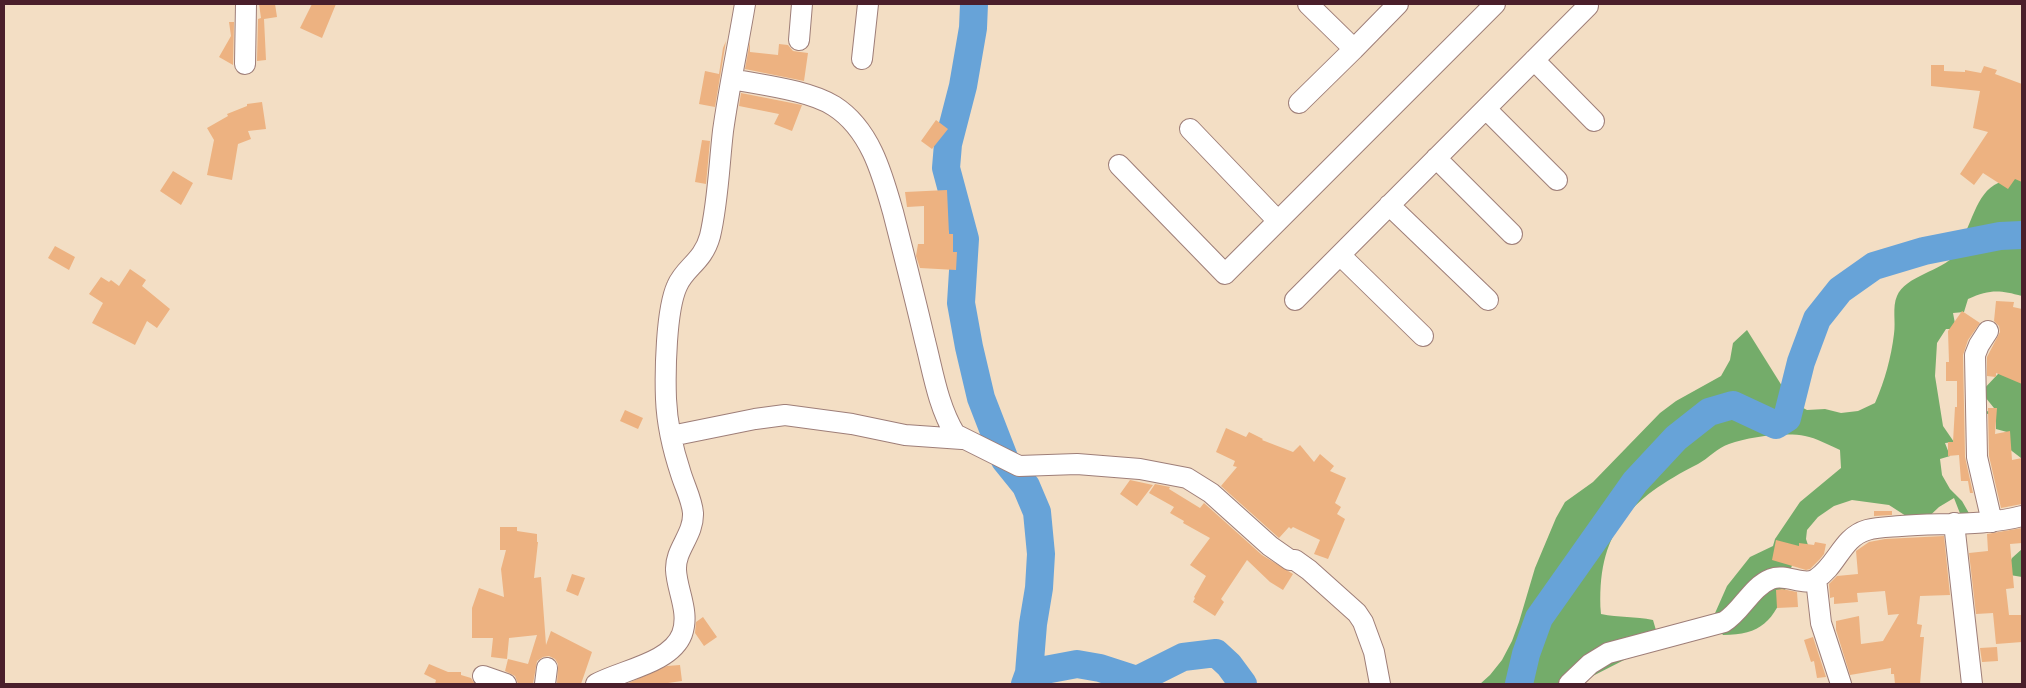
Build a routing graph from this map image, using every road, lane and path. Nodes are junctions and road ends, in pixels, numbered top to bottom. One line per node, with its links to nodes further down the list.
1 (246, 4): 13 (street)
2 (745, 4): 14 (street)
3 (802, 4): 9 (street)
4 (868, 4): 11 (street)
5 (1308, 4): 10 (street)
6 (1398, 4): 10 (street)
7 (1496, 4): 23 (street)
8 (1586, 4): 12 (street)
9 (798, 40)
10 (1354, 49): 15 (street)
11 (862, 59)
12 (1534, 60): 16 (street); 17 (street)
13 (245, 64)
14 (732, 79): 30 (street); 31 (street)
15 (1299, 103)
16 (1486, 109): 19 (street); 21 (street)
17 (1594, 121)
18 (1190, 129): 23 (street)
19 (1436, 158): 22 (street); 24 (street)
20 (1119, 165): 23 (street)
21 (1557, 180)
22 (1389, 205): 25 (street); 27 (street)
23 (1278, 221)
24 (1512, 234)
25 (1340, 255): 26 (street); 29 (street)
26 (1295, 300)
27 (1488, 300)
28 (1988, 331): 33 (street)
29 (1423, 336)
30 (671, 436): 31 (street); 38 (street)
31 (962, 439): 39 (street)
32 (2022, 516): 33 (street)
33 (1992, 522): 34 (street)
34 (1954, 523): 35 (street); 42 (street)
35 (1816, 579): 40 (street); 41 (street)
36 (483, 676): 37 (street)
37 (506, 684)
38 (596, 684)
39 (1380, 684)
40 (1569, 684)
41 (1841, 684)
42 (1972, 684)

